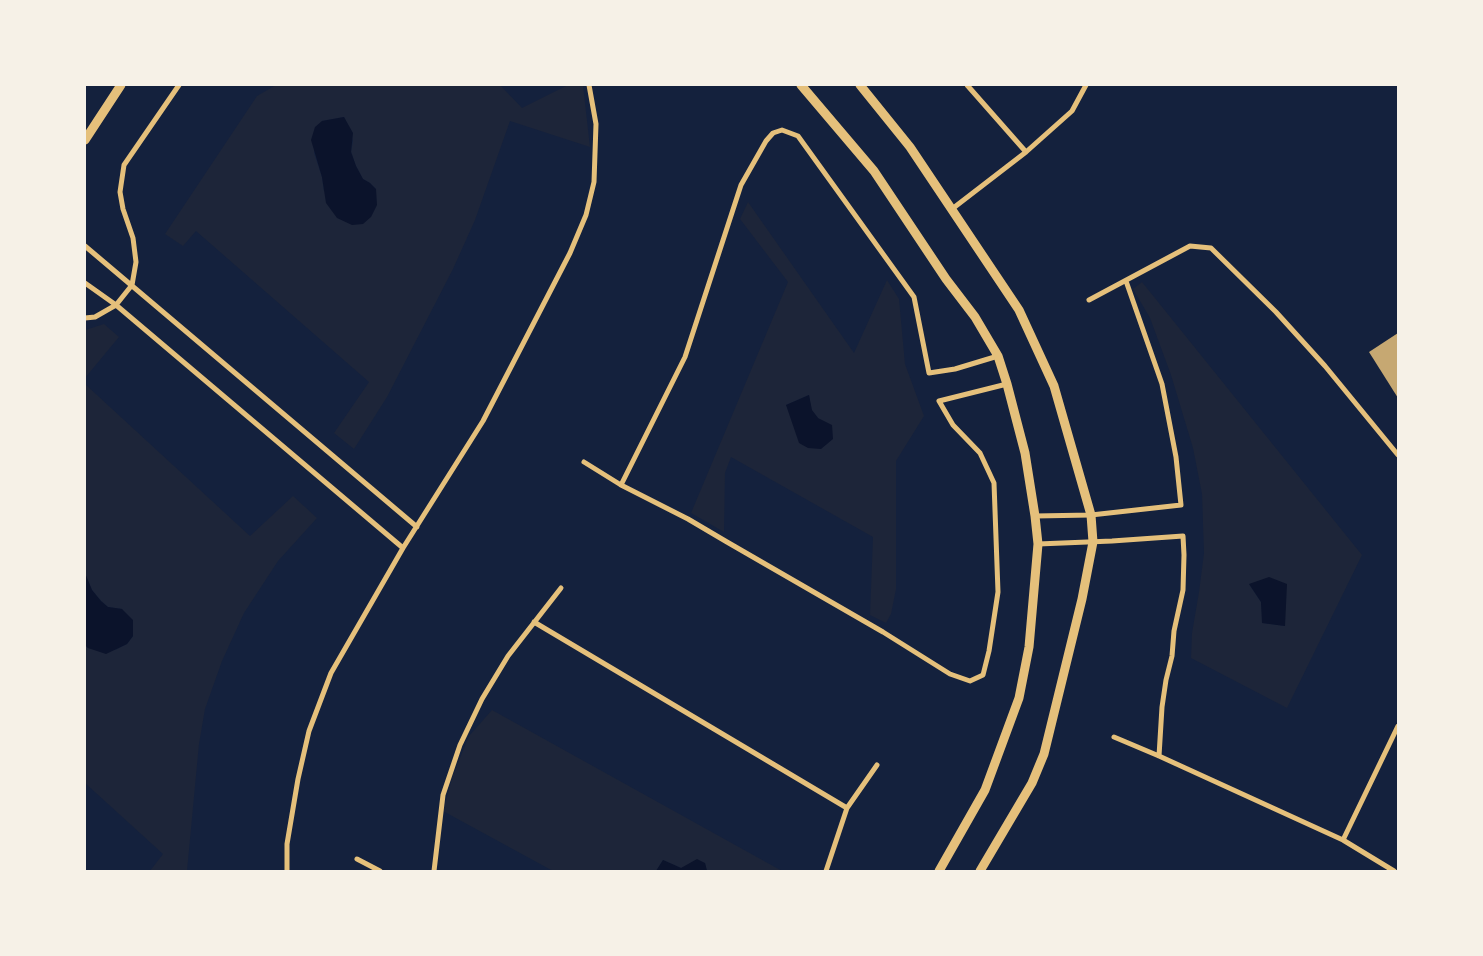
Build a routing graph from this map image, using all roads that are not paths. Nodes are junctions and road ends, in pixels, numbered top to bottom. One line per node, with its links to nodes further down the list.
1 (121, 85): 8 (street)
2 (180, 85): 14 (street)
3 (589, 85): 25 (street)
4 (800, 85): 18 (street)
5 (860, 85): 10 (street)
6 (966, 85): 9 (street)
7 (1086, 85): 9 (street)
8 (85, 140)
9 (1026, 152): 10 (street)
10 (952, 209): 23 (street)
11 (85, 246): 14 (street)
12 (1126, 281): 15 (street); 20 (street); 23 (street)
13 (85, 283): 16 (street)
14 (132, 285): 16 (street); 25 (street)
15 (1089, 300)
16 (116, 305): 17 (street); 28 (street)
17 (85, 318)
18 (998, 356): 19 (street); 22 (street)
19 (1008, 384): 22 (street); 24 (street)
20 (1398, 455)
21 (584, 462): 22 (street)
22 (621, 485)
23 (1092, 515): 24 (street); 26 (street)
24 (1035, 516): 27 (street)
25 (417, 527): 28 (street)
26 (1092, 542): 27 (street); 33 (street); 43 (street)
27 (1038, 544): 42 (street)
28 (403, 548): 38 (street)
29 (561, 588): 30 (street)
30 (534, 622): 35 (street); 40 (street)
31 (1398, 726): 36 (street)
32 (1114, 737): 33 (street)
33 (1160, 756): 36 (street)
34 (877, 765): 35 (street)
35 (847, 808): 41 (street)
36 (1343, 840): 44 (street)
37 (357, 859): 39 (street)
38 (287, 871)
39 (380, 871)
40 (434, 871)
41 (826, 871)
42 (939, 871)
43 (980, 871)
44 (1394, 871)

